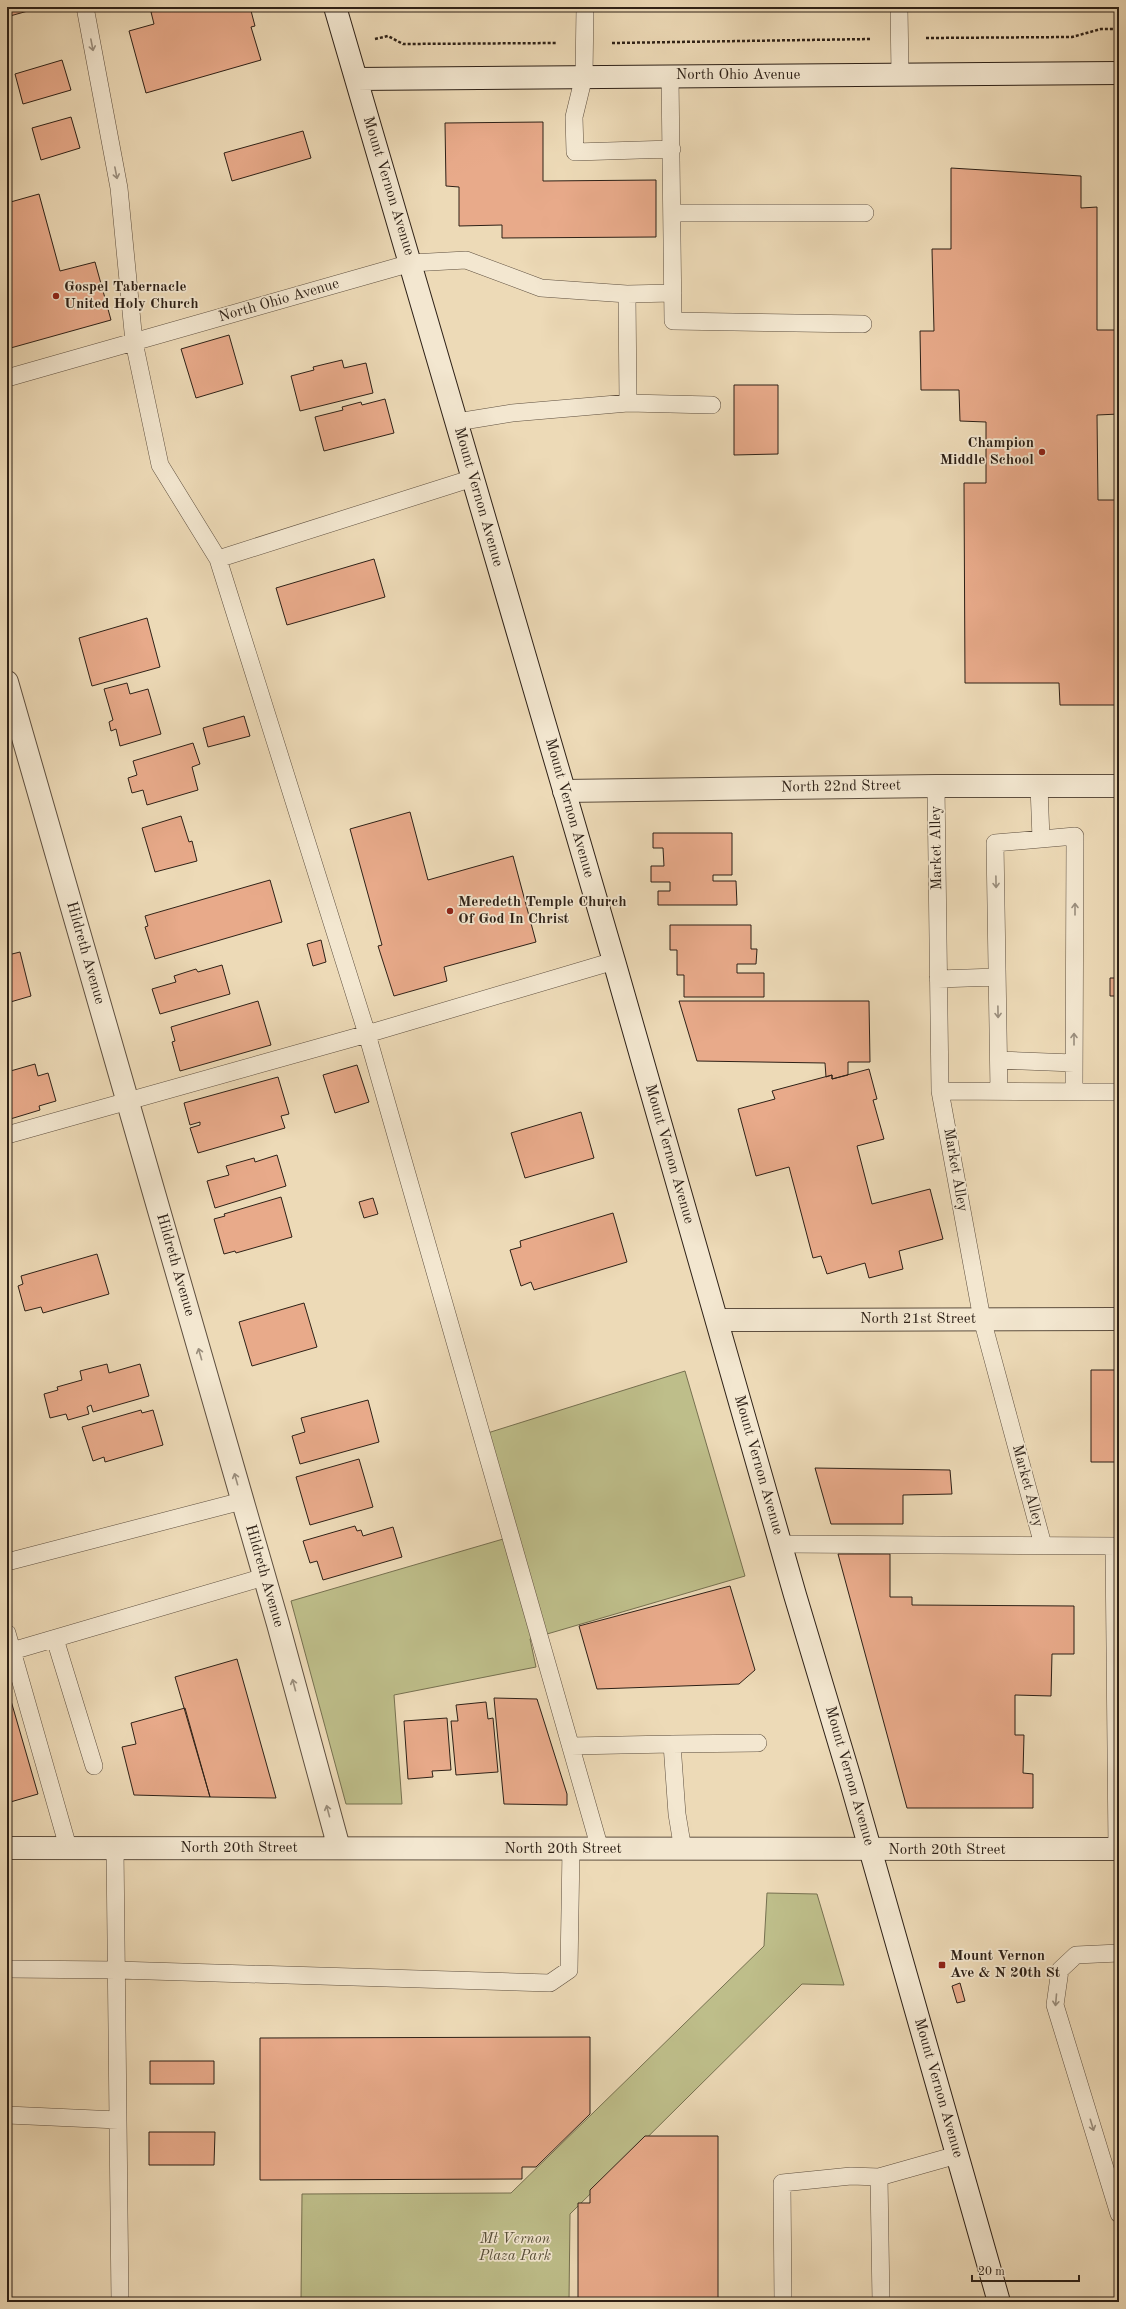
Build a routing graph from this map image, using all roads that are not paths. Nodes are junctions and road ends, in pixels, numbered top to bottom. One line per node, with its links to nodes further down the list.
1 (84, 7): 17 (lane, one-way to 17)
2 (335, 7): 9 (street, Mount Vernon Avenue)
3 (585, 7): 7 (lane)
4 (899, 7): 6 (lane)
5 (1119, 73): 6 (street, North Ohio Avenue)
6 (900, 74): 8 (street, North Ohio Avenue)
7 (584, 76): 8 (street, North Ohio Avenue); 9 (street, North Ohio Avenue); 10 (lane)
8 (670, 76): 10 (lane)
9 (356, 79): 13 (street, Mount Vernon Avenue)
10 (672, 149): 12 (lane)
11 (865, 212): 12 (lane)
12 (672, 214): 14 (lane)
13 (412, 263): 15 (lane, North Ohio Avenue); 17 (lane, North Ohio Avenue); 21 (street, Mount Vernon Avenue)
14 (674, 293): 15 (lane, North Ohio Avenue); 16 (lane)
15 (627, 294): 19 (lane)
16 (863, 324)
17 (134, 342): 18 (lane, North Ohio Avenue); 23 (lane)
18 (7, 378)
19 (628, 403): 20 (lane); 21 (lane)
20 (712, 405)
21 (457, 422): 22 (street, Mount Vernon Avenue)
22 (473, 478): 23 (lane); 28 (street, Mount Vernon Avenue)
23 (218, 559): 33 (lane)
24 (7, 682): 40 (street, Hildreth Avenue)
25 (936, 786): 26 (street, North 22nd Street); 28 (street, North 22nd Street); 32 (lane, Market Alley)
26 (1039, 786): 27 (street, North 22nd Street); 29 (lane)
27 (1119, 786)
28 (564, 790): 30 (street, Mount Vernon Avenue)
29 (1041, 839): 31 (lane, one-way to 31); 35 (lane, one-way to 29)
30 (614, 961): 33 (lane); 44 (street, Mount Vernon Avenue)
31 (997, 977): 32 (lane); 34 (lane, one-way to 34)
32 (938, 979): 36 (lane, Market Alley)
33 (368, 1034): 40 (lane); 56 (lane)
34 (998, 1060): 35 (lane); 37 (lane)
35 (1074, 1062): 38 (lane)
36 (940, 1091): 37 (lane); 42 (lane, Market Alley)
37 (999, 1091): 38 (lane)
38 (1074, 1092): 39 (lane)
39 (1119, 1092)
40 (128, 1101): 41 (lane); 45 (street, Hildreth Avenue, one-way to 40)
41 (7, 1134)
42 (982, 1318): 43 (street, North 21st Street); 44 (street, North 21st Street); 47 (lane, Market Alley)
43 (1119, 1319)
44 (717, 1320): 46 (street, Mount Vernon Avenue)
45 (242, 1500): 49 (lane); 50 (street, Hildreth Avenue)
46 (781, 1544): 47 (lane); 65 (street, Mount Vernon Avenue)
47 (1043, 1546): 48 (lane)
48 (1117, 1546): 66 (lane)
49 (7, 1562)
50 (264, 1577): 52 (lane); 61 (street, Hildreth Avenue, one-way to 50)
51 (7, 1633): 53 (lane)
52 (55, 1639): 53 (lane); 57 (lane)
53 (12, 1651): 58 (lane)
54 (758, 1743): 55 (lane)
55 (672, 1744): 56 (lane); 64 (lane)
56 (571, 1746): 63 (lane)
57 (94, 1766)
58 (68, 1847): 59 (street, North 20th Street); 60 (street, North 20th Street)
59 (7, 1848)
60 (115, 1848): 61 (street, North 20th Street); 69 (lane)
61 (339, 1848): 62 (street, North 20th Street)
62 (571, 1849): 63 (street, North 20th Street); 69 (lane)
63 (600, 1849): 64 (street, North 20th Street)
64 (682, 1850): 65 (street, North 20th Street)
65 (871, 1850): 66 (street, North 20th Street); 72 (street, Mount Vernon Avenue)
66 (1118, 1850)
67 (1119, 1953): 74 (lane, one-way to 74)
68 (7, 1969): 69 (lane)
69 (117, 1970): 71 (lane)
70 (7, 2114): 71 (lane)
71 (118, 2120): 75 (lane)
72 (957, 2155): 73 (lane); 78 (street, Mount Vernon Avenue)
73 (879, 2177): 76 (lane); 77 (lane)
74 (1119, 2214)
75 (120, 2302)
76 (783, 2302)
77 (881, 2302)
78 (999, 2302)

